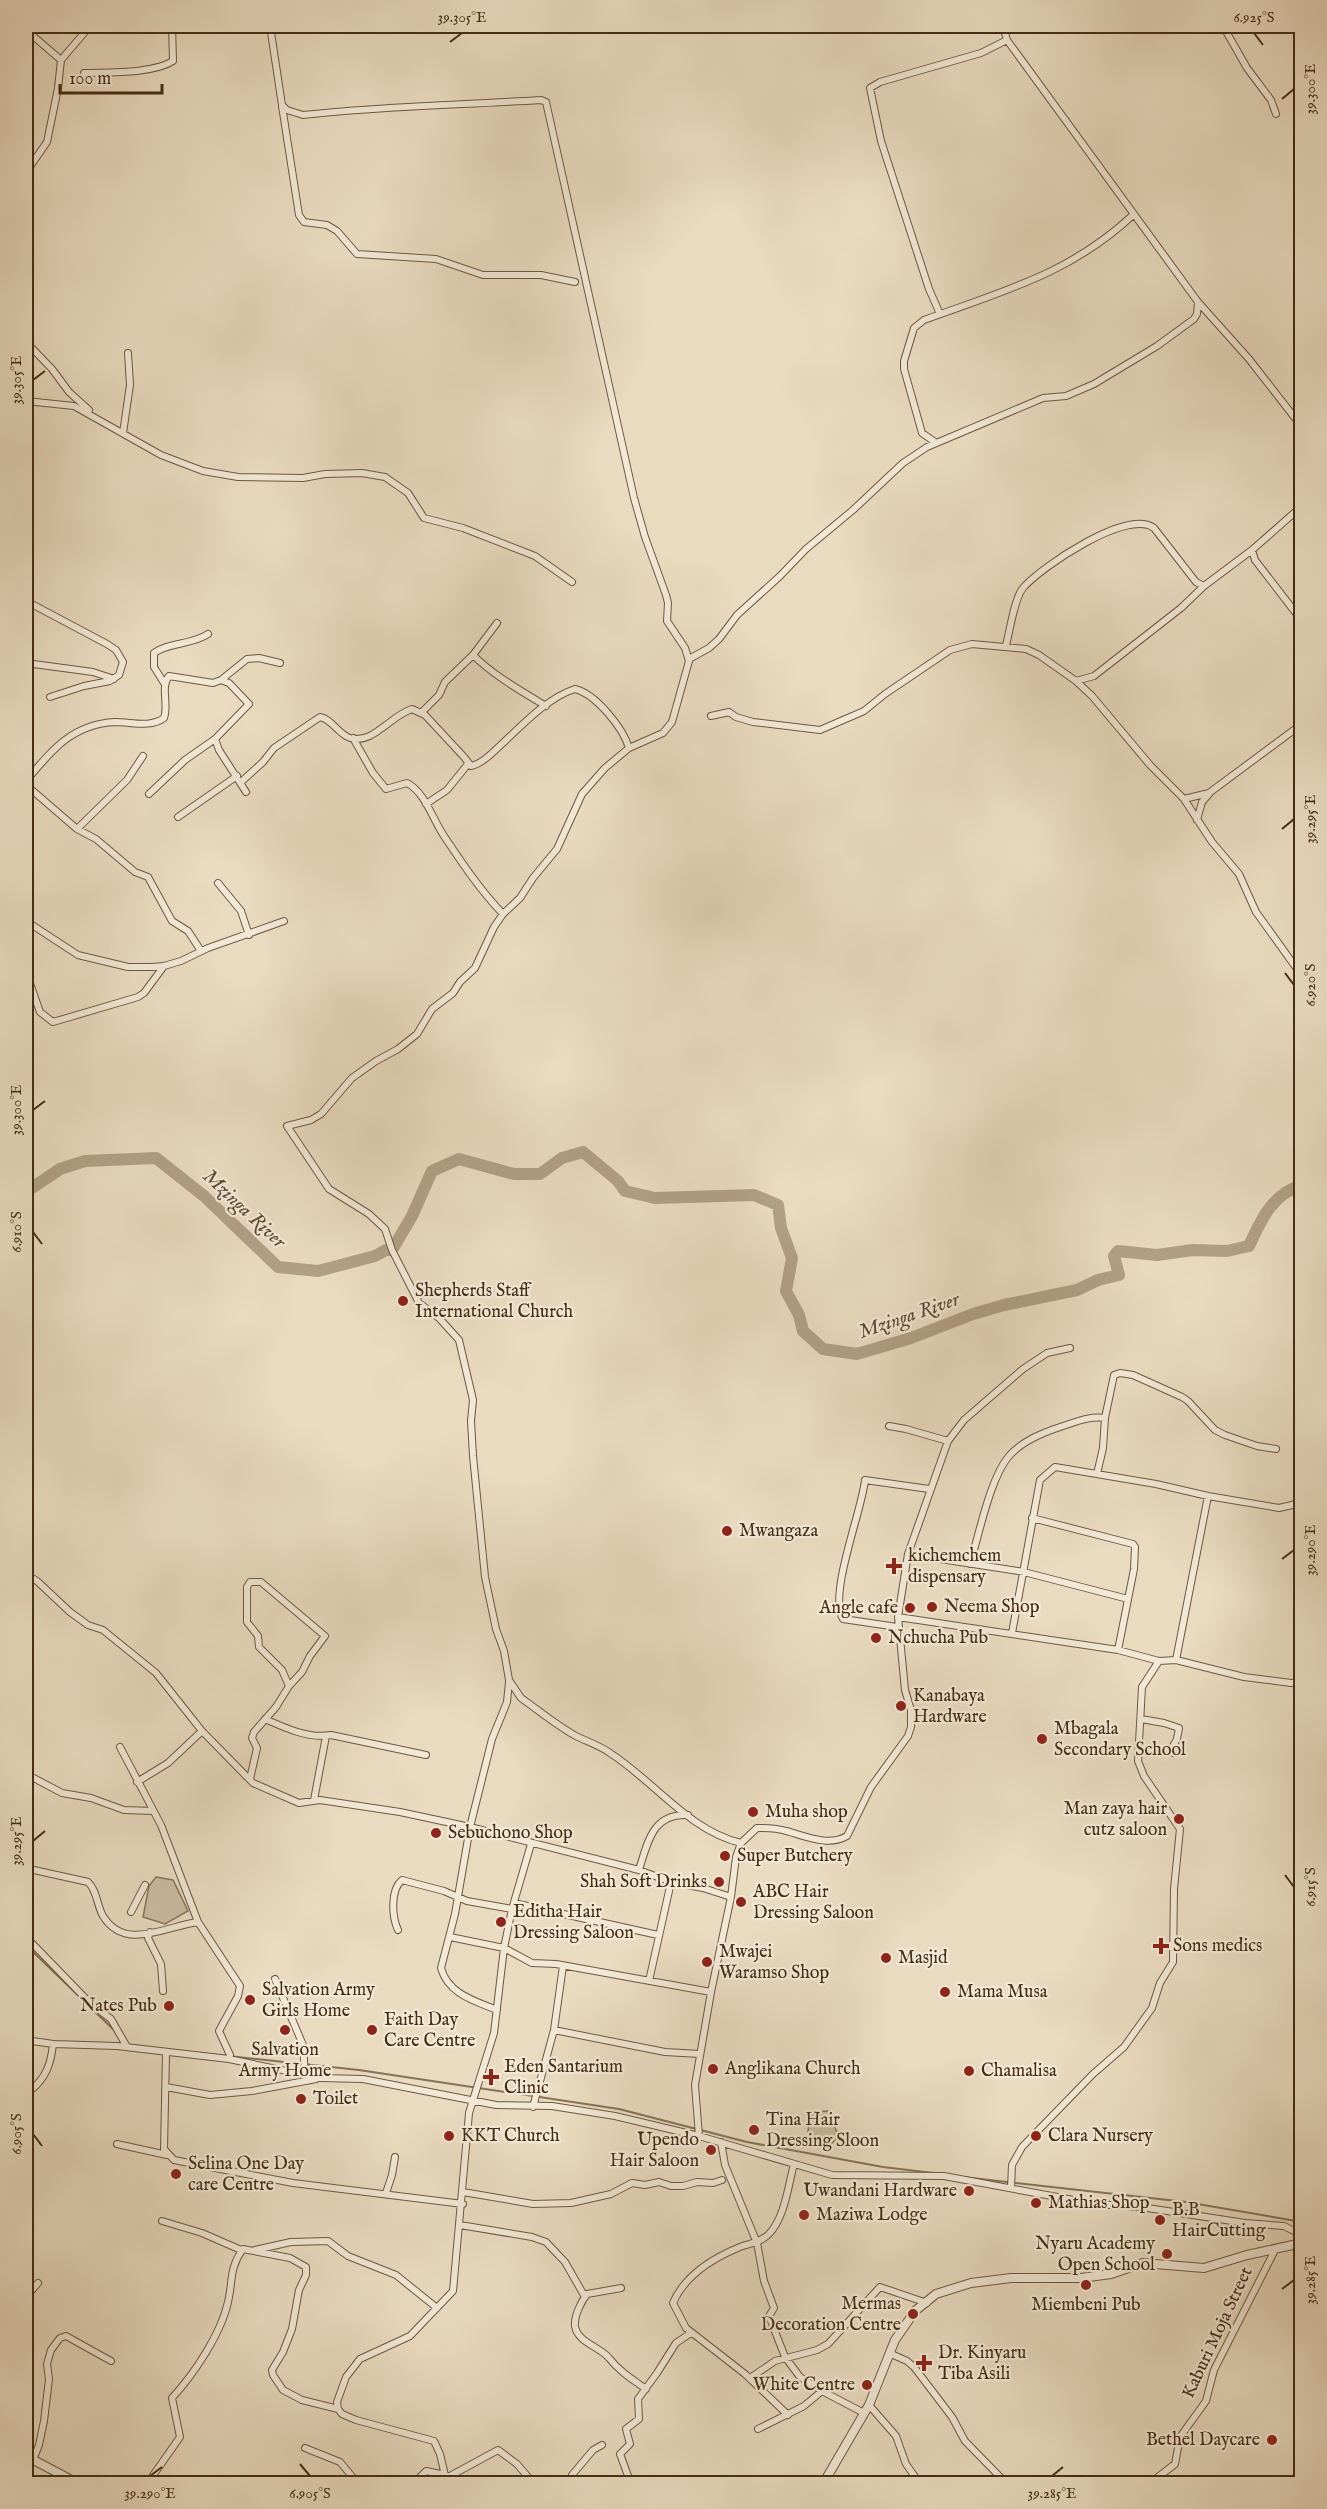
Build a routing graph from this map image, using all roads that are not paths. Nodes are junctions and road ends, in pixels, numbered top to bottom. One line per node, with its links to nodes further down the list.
1 (90, 26): 8 (street)
2 (172, 26): 9 (street)
3 (270, 26): 10 (street)
4 (1003, 26): 7 (street)
5 (1223, 26): 11 (street)
6 (26, 30): 8 (street)
7 (1007, 39): 13 (street); 18 (street)
8 (61, 60): 12 (street)
9 (84, 73)
10 (282, 105): 16 (street); 36 (street)
11 (1276, 114)
12 (26, 180)
13 (1133, 215): 17 (street); 18 (street)
14 (26, 230): 15 (street)
15 (26, 245)
16 (574, 282)
17 (1198, 302): 23 (street); 25 (street)
18 (940, 314): 25 (street)
19 (26, 342): 22 (street)
20 (128, 353): 24 (street)
21 (26, 401): 22 (street)
22 (101, 420): 24 (street)
23 (1302, 427)
24 (123, 433): 28 (street)
25 (935, 442): 36 (street)
26 (1302, 506): 27 (street)
27 (1252, 550): 29 (street); 31 (street)
28 (572, 582)
29 (1204, 586): 34 (street); 41 (street)
30 (26, 601): 39 (street)
31 (1302, 621)
32 (497, 623): 35 (street)
33 (208, 634): 42 (street)
34 (1006, 645): 41 (street); 46 (street)
35 (473, 655): 44 (street); 45 (street)
36 (688, 659): 50 (street)
37 (26, 663): 39 (street)
38 (280, 663): 40 (street)
39 (114, 679): 43 (street)
40 (221, 680): 42 (street); 49 (street)
41 (1076, 681): 59 (street)
42 (164, 684): 54 (street)
43 (50, 698)
44 (546, 706): 50 (street); 52 (street)
45 (421, 712): 48 (street); 52 (street)
46 (711, 716)
47 (1302, 724): 57 (street)
48 (353, 738): 53 (street); 60 (street)
49 (215, 739): 53 (street); 58 (street)
50 (629, 748): 65 (street)
51 (143, 756): 63 (street)
52 (468, 764): 60 (street)
53 (239, 779): 56 (street); 61 (street)
54 (26, 781)
55 (26, 785): 63 (street)
56 (246, 792)
57 (1209, 793): 59 (street); 62 (street)
58 (148, 794)
59 (1184, 799): 62 (street)
60 (426, 804): 65 (street)
61 (178, 817)
62 (1197, 820): 72 (street)
63 (77, 829): 69 (street)
64 (218, 883): 68 (street)
65 (503, 914): 94 (street)
66 (26, 921): 70 (street)
67 (284, 921): 68 (street)
68 (249, 935): 69 (street)
69 (201, 951): 70 (street)
70 (164, 966): 71 (street)
71 (26, 972)
72 (1302, 976)
73 (1070, 1348): 76 (street)
74 (1105, 1418): 77 (street); 78 (street); 84 (street)
75 (889, 1426): 76 (street)
76 (948, 1441): 79 (street)
77 (1276, 1449)
78 (1097, 1474): 80 (street); 82 (street)
79 (929, 1490): 83 (street); 89 (street)
80 (1208, 1496): 81 (street); 92 (street)
81 (1302, 1500)
82 (1032, 1518): 85 (street); 87 (street)
83 (908, 1554): 84 (street); 88 (street)
84 (970, 1564): 85 (street)
85 (1024, 1572): 87 (street); 90 (street)
86 (26, 1574): 99 (street)
87 (1128, 1599): 91 (street)
88 (898, 1617): 89 (street); 90 (street)
89 (897, 1627): 111 (street)
90 (1012, 1633): 91 (street)
91 (1118, 1650): 93 (street)
92 (1176, 1660): 93 (street); 95 (street)
93 (1159, 1661): 98 (street)
94 (509, 1680): 109 (street); 110 (street)
95 (1302, 1682)
96 (289, 1686): 96 (street); 97 (street)
97 (265, 1719): 100 (street); 105 (street)
98 (1141, 1719): 102 (street); 154 (street)
99 (202, 1731): 105 (street); 106 (street)
100 (326, 1736): 103 (street); 107 (street)
101 (120, 1747): 106 (street)
102 (1174, 1753)
103 (426, 1755)
104 (26, 1774): 108 (street)
105 (250, 1779): 107 (street)
106 (137, 1782): 108 (street)
107 (314, 1800): 110 (street)
108 (153, 1811): 121 (street)
109 (688, 1815): 111 (street); 114 (street)
110 (470, 1827): 112 (street); 117 (street)
111 (741, 1843): 118 (street)
112 (531, 1844): 114 (street); 119 (street)
113 (34, 1870): 123 (street)
114 (639, 1870): 115 (street)
115 (671, 1882): 118 (street); 124 (street)
116 (145, 1885): 120 (street)
117 (458, 1896): 119 (street); 122 (street); 126 (street)
118 (731, 1897): 132 (street)
119 (513, 1906): 124 (street); 127 (street)
120 (131, 1912)
121 (198, 1922): 123 (street); 140 (street)
122 (398, 1930)
123 (151, 1932): 131 (street)
124 (658, 1935): 130 (street)
125 (26, 1937): 137 (street)
126 (450, 1937): 127 (street); 133 (street)
127 (504, 1948): 128 (street); 133 (street)
128 (563, 1966): 130 (street); 134 (street)
129 (275, 1979): 141 (street)
130 (649, 1980): 132 (street)
131 (164, 1991)
132 (711, 1992): 139 (street)
133 (497, 2010): 145 (street)
134 (554, 2030): 139 (street); 146 (street)
135 (26, 2040): 136 (street)
136 (54, 2044): 137 (street); 144 (street)
137 (127, 2047): 138 (street)
138 (166, 2053): 140 (street); 143 (street)
139 (700, 2054): 147 (street)
140 (229, 2059): 141 (street)
141 (305, 2075): 142 (street)
142 (320, 2078): 143 (street); 145 (street)
143 (166, 2087): 150 (street)
144 (30, 2091)
145 (472, 2101): 146 (street); 155 (street)
146 (534, 2107): 147 (street)
147 (699, 2136): 148 (street)
148 (721, 2142): 152 (street); 161 (street)
149 (117, 2144): 150 (street)
150 (168, 2155): 156 (street)
151 (395, 2157): 156 (street)
152 (794, 2164): 154 (street); 161 (street)
153 (722, 2181): 155 (street)
154 (1011, 2188): 160 (street)
155 (463, 2192): 157 (street)
156 (386, 2193): 157 (street)
157 (463, 2204): 159 (street)
158 (162, 2221): 163 (street)
159 (460, 2225): 169 (street); 171 (street)
160 (1302, 2235)
161 (757, 2243): 172 (street); 174 (street)
162 (1302, 2243): 165 (street)
163 (241, 2250): 164 (street); 188 (street)
164 (255, 2250): 171 (street); 179 (street)
165 (1275, 2250): 170 (street); 198 (street, Kaburi Moja Street)
166 (38, 2283): 168 (street)
167 (621, 2288): 169 (street)
168 (26, 2297)
169 (585, 2297): 177 (street)
170 (927, 2302): 173 (street); 174 (street)
171 (437, 2308): 179 (street)
172 (691, 2333): 176 (street); 177 (street)
173 (889, 2353): 180 (street); 197 (street)
174 (785, 2357): 176 (street); 178 (street)
175 (111, 2361): 185 (street)
176 (750, 2378): 181 (street)
177 (646, 2389): 194 (street)
178 (822, 2391): 180 (street); 181 (street)
179 (338, 2409): 186 (street)
180 (866, 2409): 195 (street); 196 (street)
181 (788, 2415): 182 (street)
182 (758, 2429)
183 (602, 2445): 193 (street)
184 (305, 2448): 189 (street)
185 (28, 2459): 187 (street)
186 (444, 2476): 190 (street); 191 (street); 192 (street)
187 (79, 2484)
188 (147, 2484)
189 (363, 2484)
190 (413, 2484)
191 (447, 2484)
192 (534, 2484)
193 (574, 2484)
194 (631, 2484)
195 (823, 2484)
196 (920, 2484)
197 (1007, 2484)
198 (1149, 2484)

